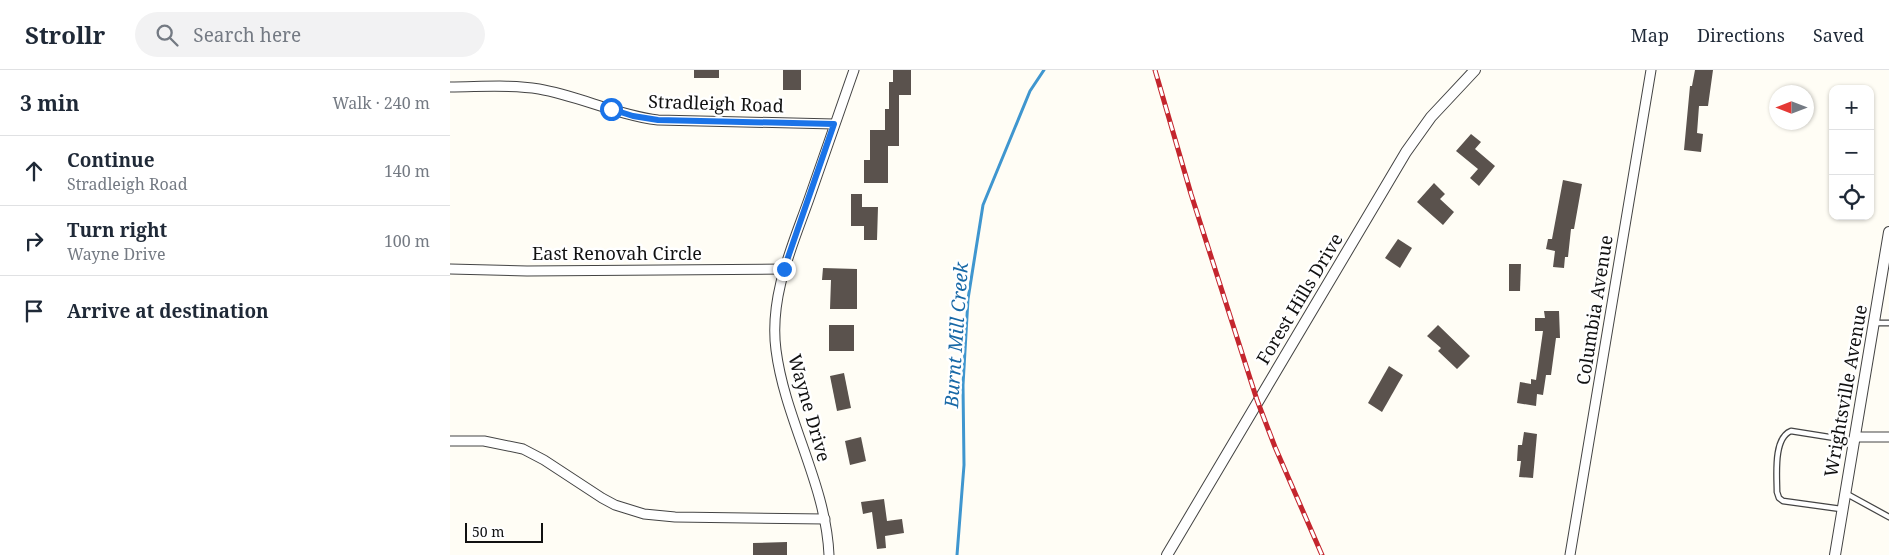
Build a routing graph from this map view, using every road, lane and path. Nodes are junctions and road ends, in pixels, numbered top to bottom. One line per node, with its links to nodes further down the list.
1 (854, 70): 5 (street, Wayne Drive)
2 (1475, 70): 19 (street, Forest Hills Drive)
3 (1651, 70): 20 (street, Columbia Avenue)
4 (450, 87): 5 (street, Stradleigh Road)
5 (834, 124): 8 (street, Wayne Drive)
6 (1889, 232): 10 (street, Wrightsville Avenue)
7 (450, 269): 8 (street, East Renovah Circle)
8 (784, 269): 17 (street, Wayne Drive)
9 (1889, 323): 10 (lane)
10 (1874, 324): 12 (street, Wrightsville Avenue)
11 (1889, 437): 12 (street)
12 (1854, 439): 14 (street, Wrightsville Avenue); 15 (lane)
13 (450, 441): 17 (street)
14 (1846, 493): 15 (street, Wrightsville Avenue); 16 (lane)
15 (1843, 509): 21 (street, Wrightsville Avenue)
16 (1889, 517)
17 (825, 519): 18 (street, Wayne Drive)
18 (829, 555)
19 (1167, 555)
20 (1570, 555)
21 (1835, 555)

